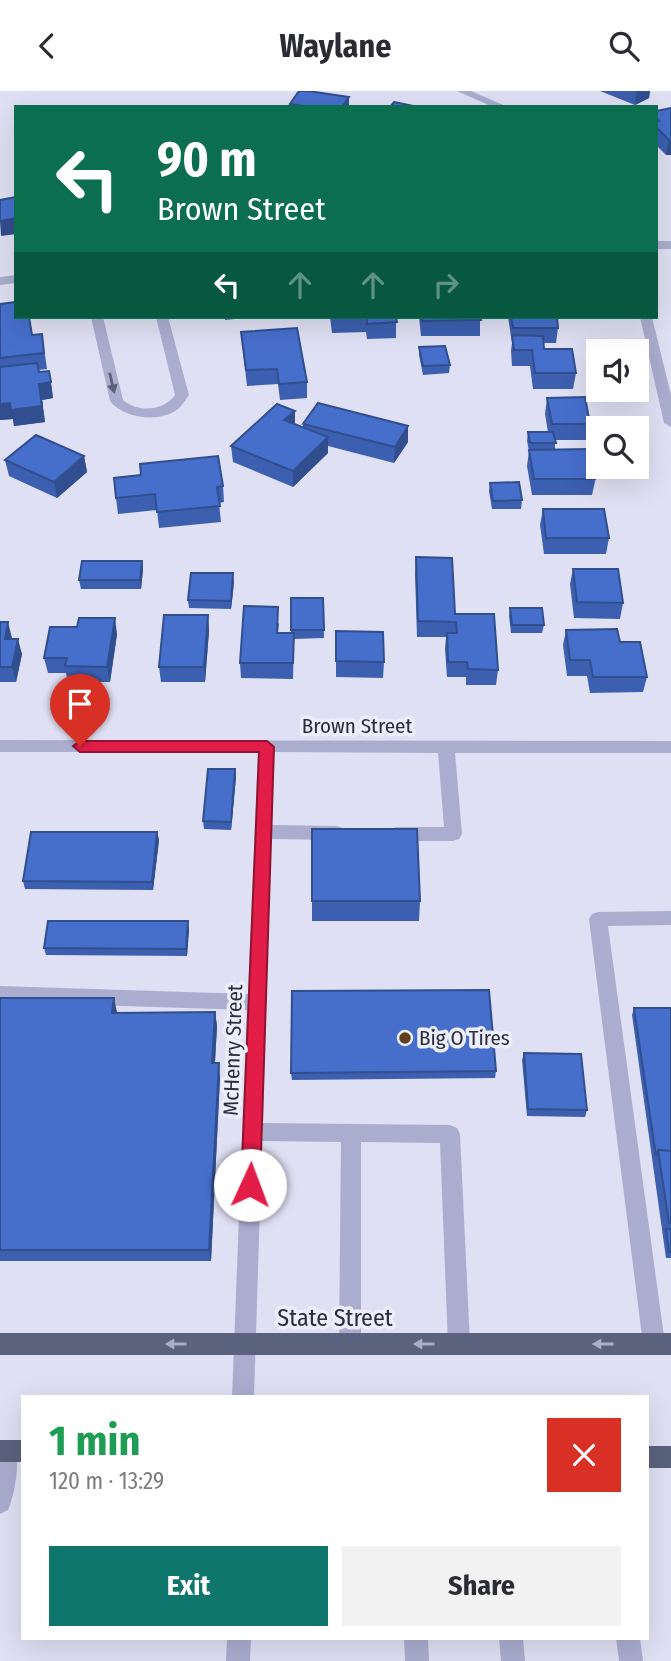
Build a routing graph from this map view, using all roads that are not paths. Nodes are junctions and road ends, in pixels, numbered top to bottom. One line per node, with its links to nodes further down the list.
1 (462, 91): 2 (street)
2 (498, 105)
3 (97, 319): 4 (street, one-way to 4)
4 (163, 319)
5 (646, 319): 6 (street)
6 (671, 423)
7 (0, 746): 8 (street, Brown Street)
8 (267, 747): 9 (street, Brown Street); 11 (street, McHenry Street)
9 (446, 747): 10 (street, Brown Street); 13 (street)
10 (671, 747)
11 (263, 832): 12 (street); 16 (street, McHenry Street)
12 (358, 833)
13 (385, 834)
14 (671, 918): 23 (street)
15 (0, 994): 16 (street)
16 (257, 1002): 17 (street, McHenry Street)
17 (252, 1132): 18 (street); 20 (street, McHenry Street)
18 (351, 1133): 21 (street); 22 (street)
19 (0, 1344): 20 (main road, State Street, one-way to 19)
20 (245, 1344): 21 (main road, State Street); 24 (street, McHenry Street)
21 (350, 1344): 22 (main road, State Street, one-way to 21)
22 (459, 1344): 23 (main road, State Street, one-way to 22)
23 (662, 1344)
24 (243, 1395)
25 (10, 1451): 28 (street)
26 (649, 1457): 27 (main road)
27 (671, 1458)
28 (0, 1502)
29 (239, 1640): 33 (street)
30 (416, 1640): 34 (street)
31 (511, 1640): 35 (street)
32 (628, 1640): 36 (street)
33 (238, 1661)
34 (417, 1661)
35 (513, 1661)
36 (631, 1661)

